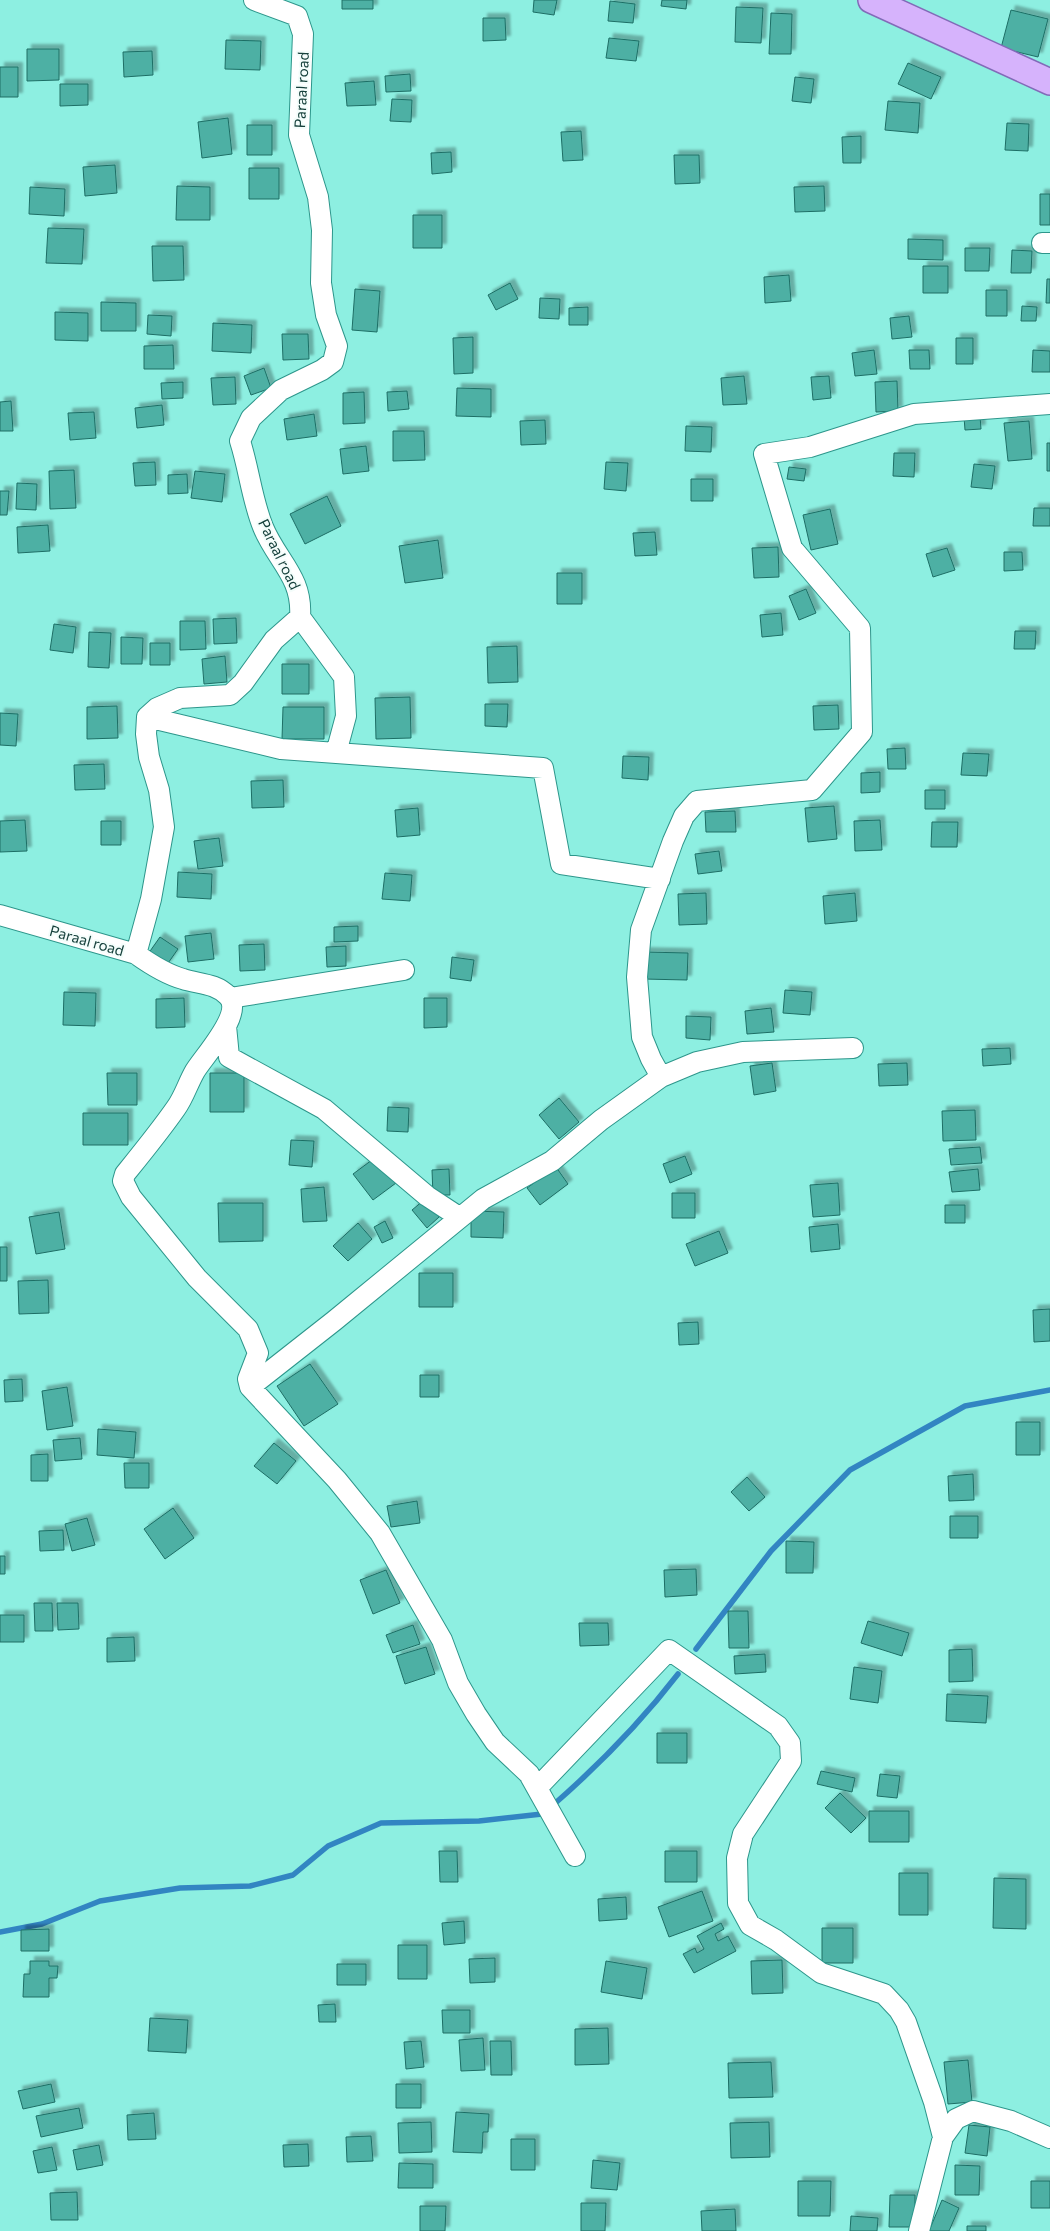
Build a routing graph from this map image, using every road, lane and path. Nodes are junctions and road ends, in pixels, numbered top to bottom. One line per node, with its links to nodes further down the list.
1 (254, 0): 5 (street, Paraal road)
2 (871, 0): 3 (main road)
3 (1050, 82)
4 (1050, 404): 8 (street)
5 (300, 617): 6 (street); 7 (street)
6 (147, 717): 7 (street); 10 (street, Paraal road)
7 (336, 752): 8 (street)
8 (660, 879): 15 (street)
9 (0, 916): 10 (street, Paraal road)
10 (136, 954): 12 (street)
11 (404, 970): 12 (street)
12 (230, 998): 13 (street)
13 (226, 1026): 16 (street); 17 (street)
14 (853, 1048): 15 (street)
15 (661, 1077): 16 (street)
16 (458, 1218): 17 (street)
17 (250, 1387): 18 (street)
18 (540, 1794): 19 (street); 20 (street)
19 (576, 1856)
20 (944, 2137): 21 (street); 22 (street)
21 (1050, 2138)
22 (919, 2231)

